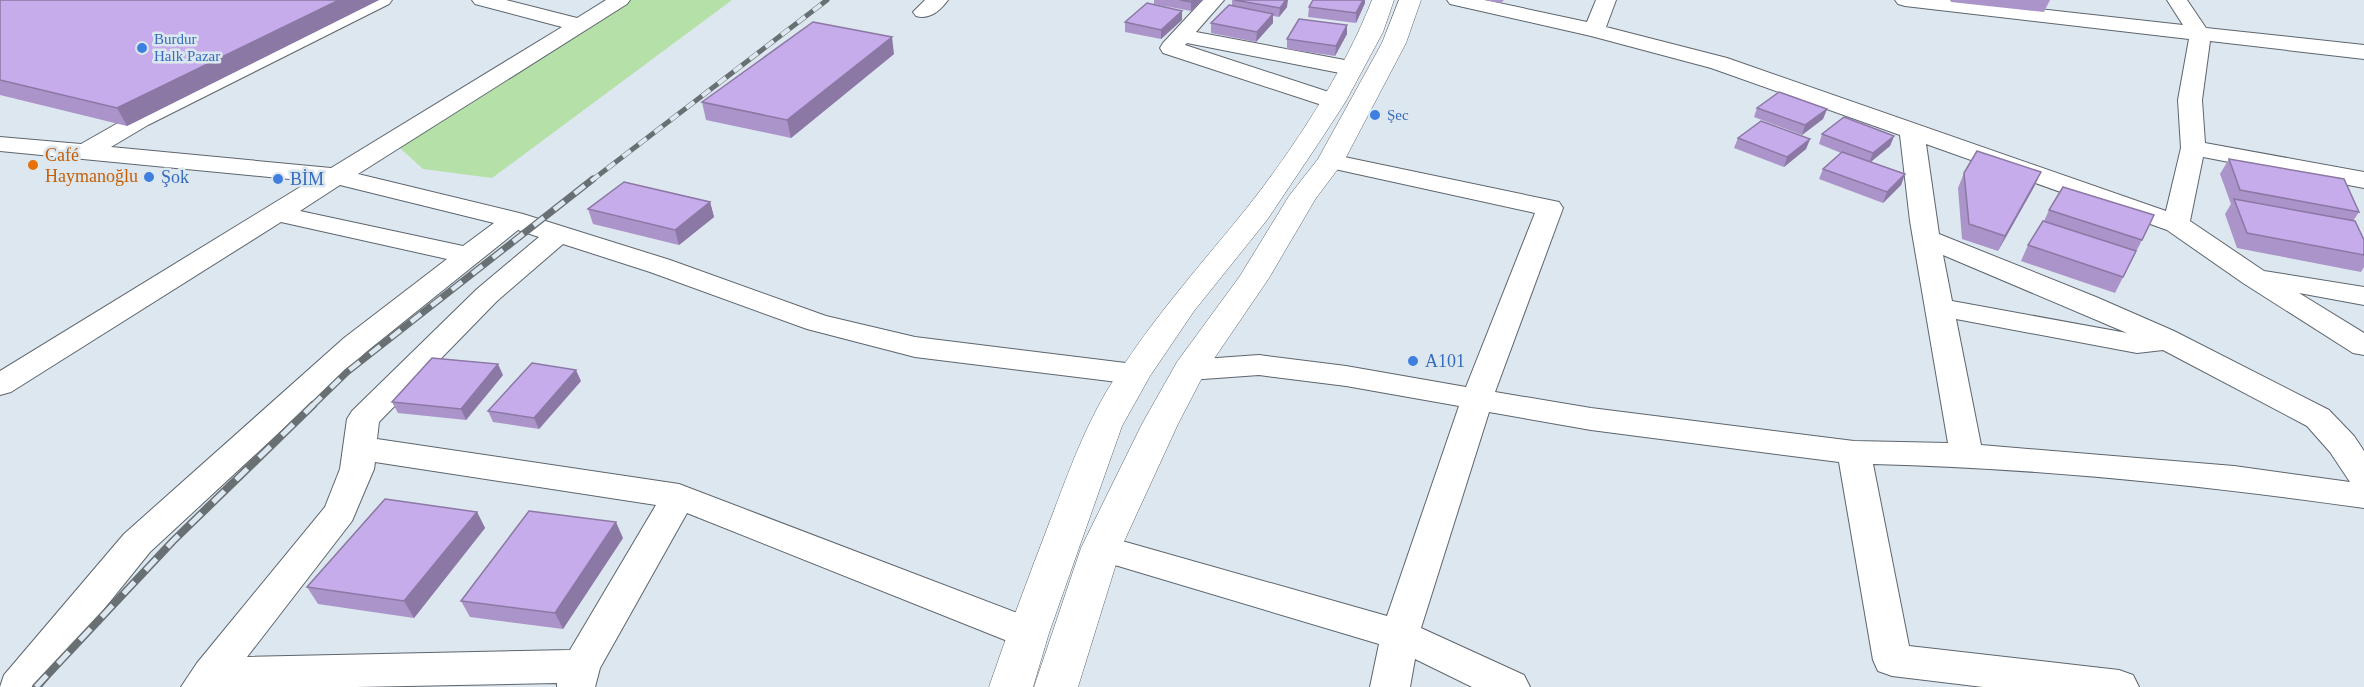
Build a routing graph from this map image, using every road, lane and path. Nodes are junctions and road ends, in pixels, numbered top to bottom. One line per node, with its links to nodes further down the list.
1 (382, 0): 22 (street)
2 (482, 0): 12 (street)
3 (620, 0): 12 (street)
4 (1214, 0): 15 (street)
5 (1383, 0): 17 (main road)
6 (1410, 0): 23 (main road)
7 (1457, 0): 13 (street)
8 (1606, 0): 13 (street)
9 (1905, 0): 10 (street)
10 (1911, 0): 14 (street)
11 (2177, 0): 14 (street)
12 (580, 25): 24 (street)
13 (1594, 30): 19 (street)
14 (2200, 35): 16 (street); 21 (street)
15 (1180, 36): 17 (street); 18 (street)
16 (2364, 52)
17 (1350, 68): 18 (main road)
18 (1332, 101): 38 (main road)
19 (1912, 132): 28 (street); 30 (street)
20 (0, 144): 22 (street)
21 (2193, 148): 25 (street); 28 (street)
22 (84, 153): 24 (street)
23 (1330, 161): 37 (main road); 40 (street)
24 (335, 176): 26 (street); 27 (street)
25 (2364, 180)
26 (275, 213): 31 (street); 39 (street)
27 (514, 219): 29 (street); 31 (street)
28 (2176, 224): 32 (street)
29 (559, 234): 38 (street); 41 (street)
30 (1926, 238): 34 (street); 35 (street)
31 (469, 256): 53 (street)
32 (2253, 277): 33 (street); 36 (street)
33 (2364, 296)
34 (1939, 307): 35 (street); 43 (street)
35 (2163, 338): 44 (street)
36 (2364, 346)
37 (1189, 370): 38 (main road); 40 (street); 47 (main road)
38 (1134, 374): 48 (main road)
39 (0, 385)
40 (1477, 399): 42 (street); 49 (street)
41 (359, 448): 45 (street); 52 (street)
42 (1854, 452): 43 (street); 50 (street)
43 (1967, 455): 46 (street)
44 (2364, 477)
45 (678, 496): 48 (street); 51 (street)
46 (2364, 496)
47 (1101, 548): 49 (street); 55 (main road)
48 (1028, 633): 54 (main road)
49 (1400, 635): 56 (street); 57 (street)
50 (1892, 674): 58 (street)
51 (578, 676): 52 (street)
52 (206, 681)
53 (18, 687)
54 (1011, 687)
55 (1056, 687)
56 (1390, 687)
57 (1510, 687)
58 (2119, 687)

